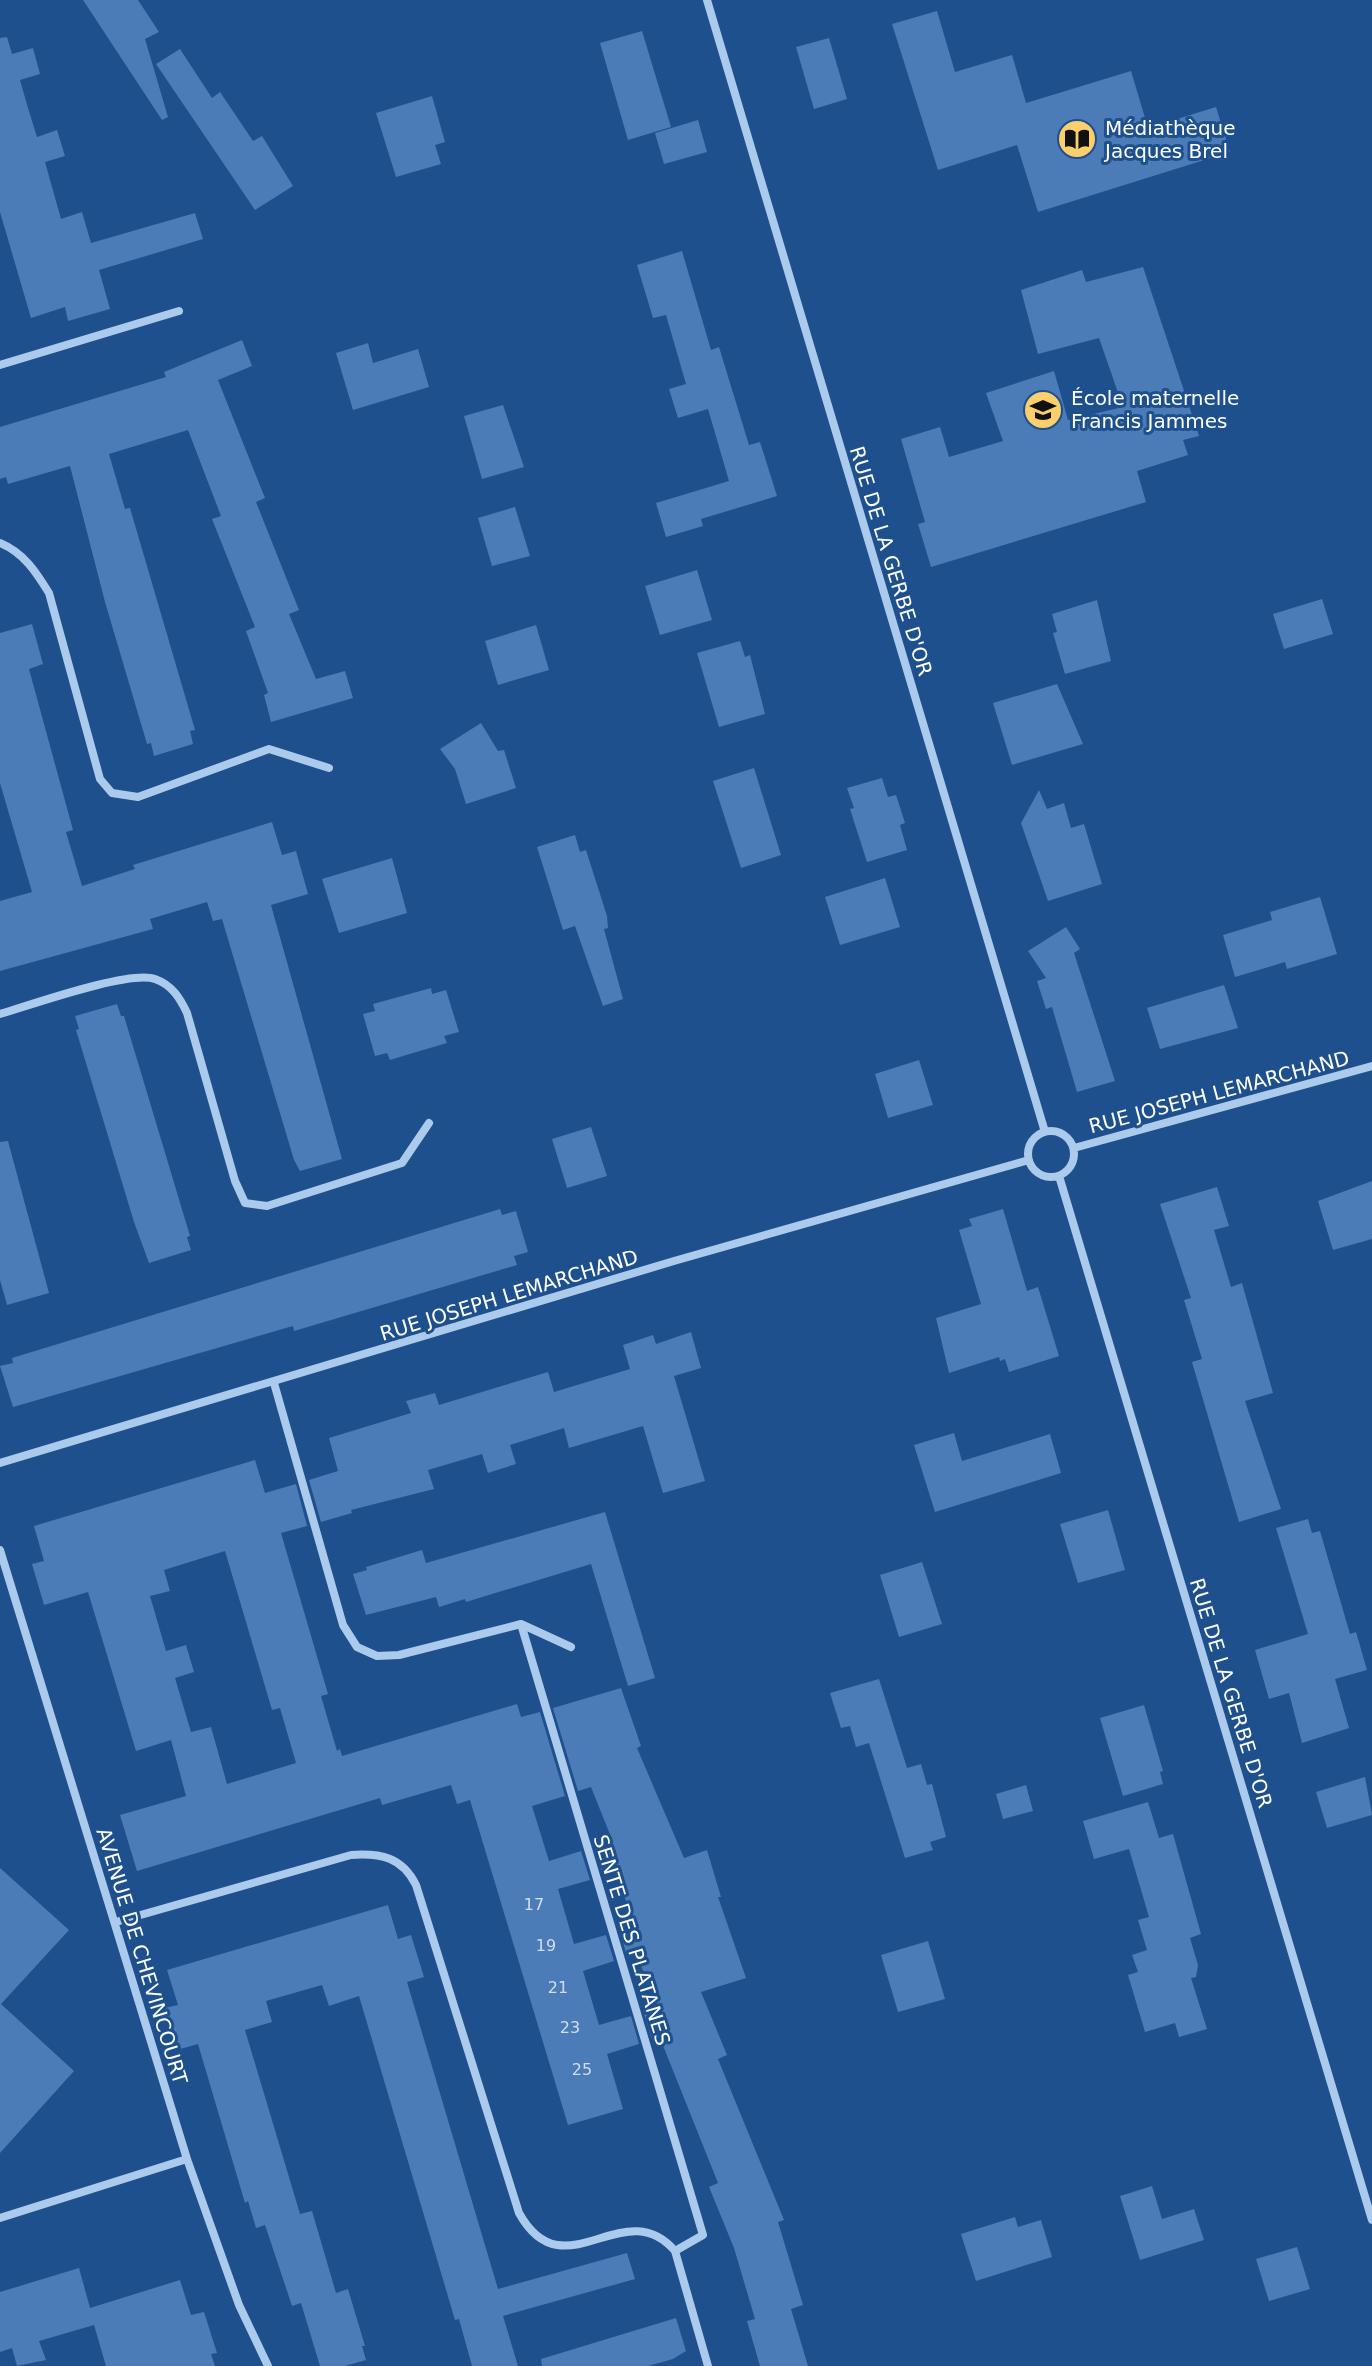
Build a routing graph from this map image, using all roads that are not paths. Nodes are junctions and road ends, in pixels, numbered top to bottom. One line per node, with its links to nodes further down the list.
1 (707, 0): 9 (street, RUE DE LA GERBE D'OR)
2 (179, 311): 3 (street)
3 (0, 365)
4 (0, 543): 5 (street)
5 (329, 768)
6 (0, 1014): 8 (street)
7 (1372, 1066): 10 (street, RUE JOSEPH LEMARCHAND)
8 (429, 1123)
9 (1045, 1132): 10 (street); 11 (street)
10 (1074, 1148): 12 (street)
11 (1029, 1160): 12 (street); 13 (street, RUE JOSEPH LEMARCHAND)
12 (1059, 1176): 21 (street, RUE DE LA GERBE D'OR)
13 (274, 1383): 14 (street, RUE JOSEPH LEMARCHAND); 16 (street)
14 (0, 1463)
15 (0, 1550): 18 (street, AVENUE DE CHEVINCOURT)
16 (521, 1624): 17 (street); 22 (street, SENTE DES PLATANES)
17 (571, 1647)
18 (116, 1922): 19 (street, AVENUE DE CHEVINCOURT); 22 (street)
19 (187, 2159): 20 (street); 23 (street, AVENUE DE CHEVINCOURT)
20 (0, 2218)
21 (1372, 2220)
22 (675, 2251): 24 (street)
23 (268, 2366)
24 (708, 2366)

